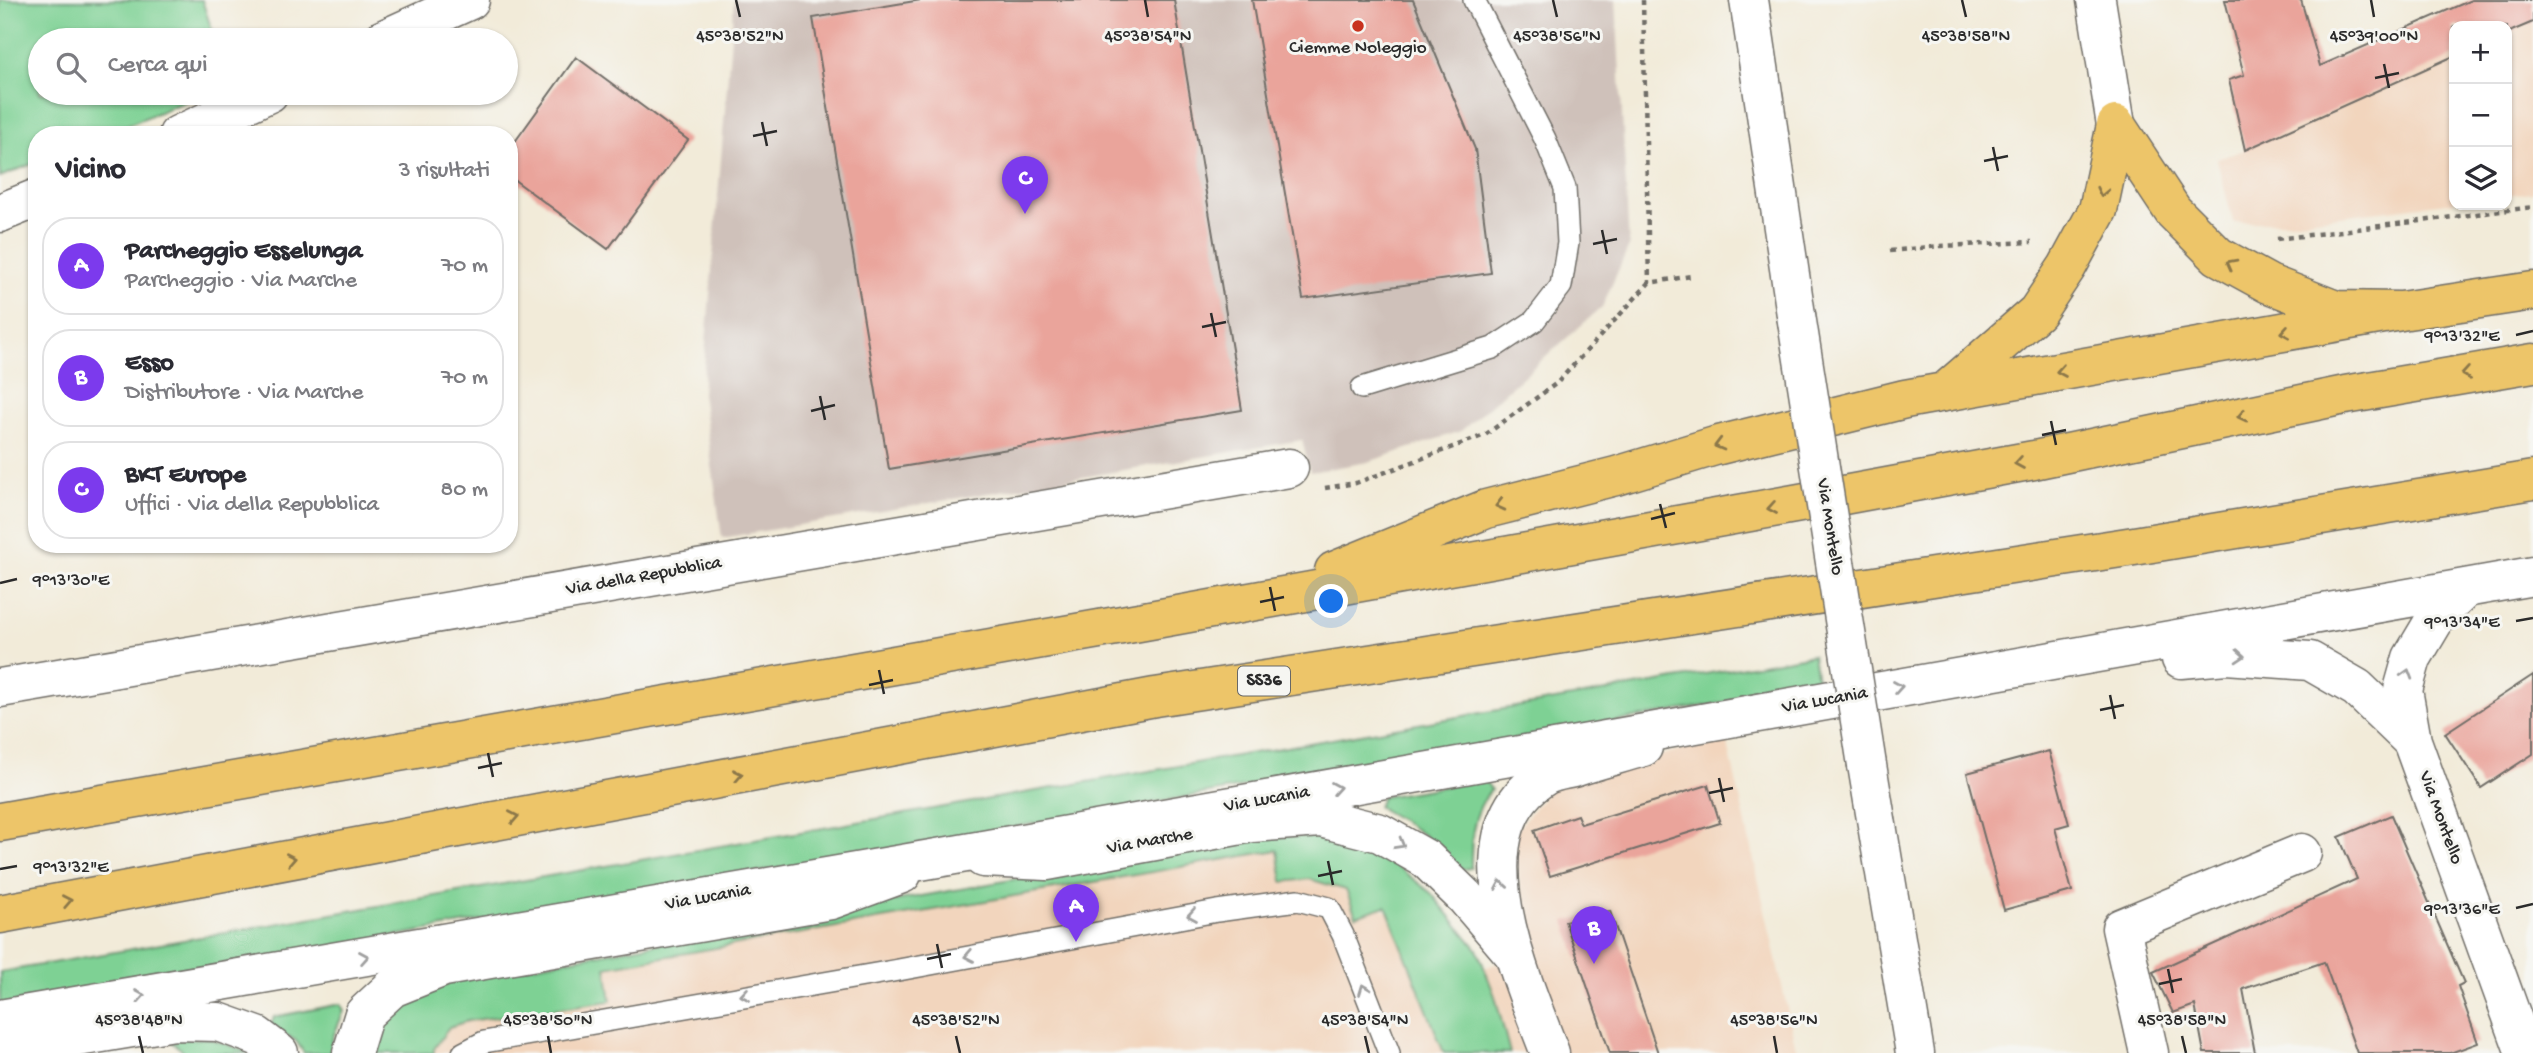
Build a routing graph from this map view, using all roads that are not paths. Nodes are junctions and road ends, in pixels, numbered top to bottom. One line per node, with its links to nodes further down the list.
1 (470, 0): 5 (street)
2 (1474, 0): 14 (lane)
3 (1749, 0): 37 (street, Via Montello, bridge)
4 (2096, 0): 7 (street)
5 (408, 28)
6 (243, 105): 8 (street)
7 (2116, 125): 12 (highway, one-way to 7); 15 (highway, one-way to 15)
8 (198, 126)
9 (28, 202): 10 (street)
10 (0, 213)
11 (2533, 291): 12 (highway)
12 (2401, 312): 15 (highway, one-way to 15)
13 (2533, 363): 20 (highway, one-way to 20)
14 (1362, 388)
15 (1945, 392): 20 (highway, one-way to 20)
16 (1289, 468): 22 (street, Via della Repubblica)
17 (2533, 480): 28 (highway, SS36, one-way to 17)
18 (2533, 576): 19 (street, Via Lucania)
19 (2466, 588): 21 (street, Via Lucania); 24 (street, Via Montello, one-way to 19)
20 (1263, 600): 25 (highway)
21 (1952, 678): 23 (street, Via Lucania, one-way to 21); 24 (street, Via Montello, one-way to 24)
22 (0, 688)
23 (1756, 713): 27 (street, Via Lucania, one-way to 23); 29 (street, Via Marche, one-way to 23)
24 (2412, 741): 39 (street, Via Montello)
25 (0, 822)
26 (2302, 853): 38 (street)
27 (948, 856): 29 (street, Via Marche, one-way to 29); 30 (street, Via Lucania, one-way to 27); 33 (street)
28 (0, 914)
29 (1512, 952): 36 (street, Via Marche)
30 (0, 1019)
31 (0, 1050): 32 (street)
32 (279, 1053)
33 (352, 1053)
34 (463, 1053): 35 (lane, one-way to 34)
35 (1389, 1053)
36 (1550, 1053)
37 (1915, 1053)
38 (2149, 1053)
39 (2525, 1053)

